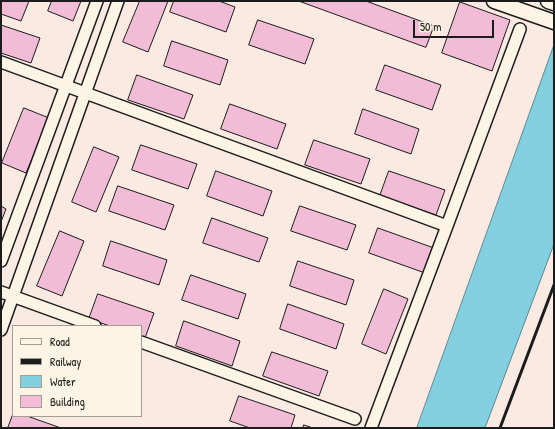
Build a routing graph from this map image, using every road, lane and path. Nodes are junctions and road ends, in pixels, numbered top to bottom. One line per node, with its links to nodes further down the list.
1 (97, 1): 9 (street)
2 (118, 1): 10 (street)
3 (494, 1): 6 (main road)
4 (548, 1): 5 (main road)
5 (554, 3)
6 (554, 22)
7 (520, 30): 11 (street)
8 (1, 62): 9 (street)
9 (65, 86): 10 (street); 12 (street)
10 (84, 94): 11 (street); 14 (street)
11 (447, 226): 19 (street)
12 (1, 261)
13 (1, 292): 14 (street)
14 (12, 296): 15 (street); 16 (street)
15 (92, 325)
16 (1, 330)
17 (142, 342): 18 (street)
18 (355, 419)
19 (371, 428)

